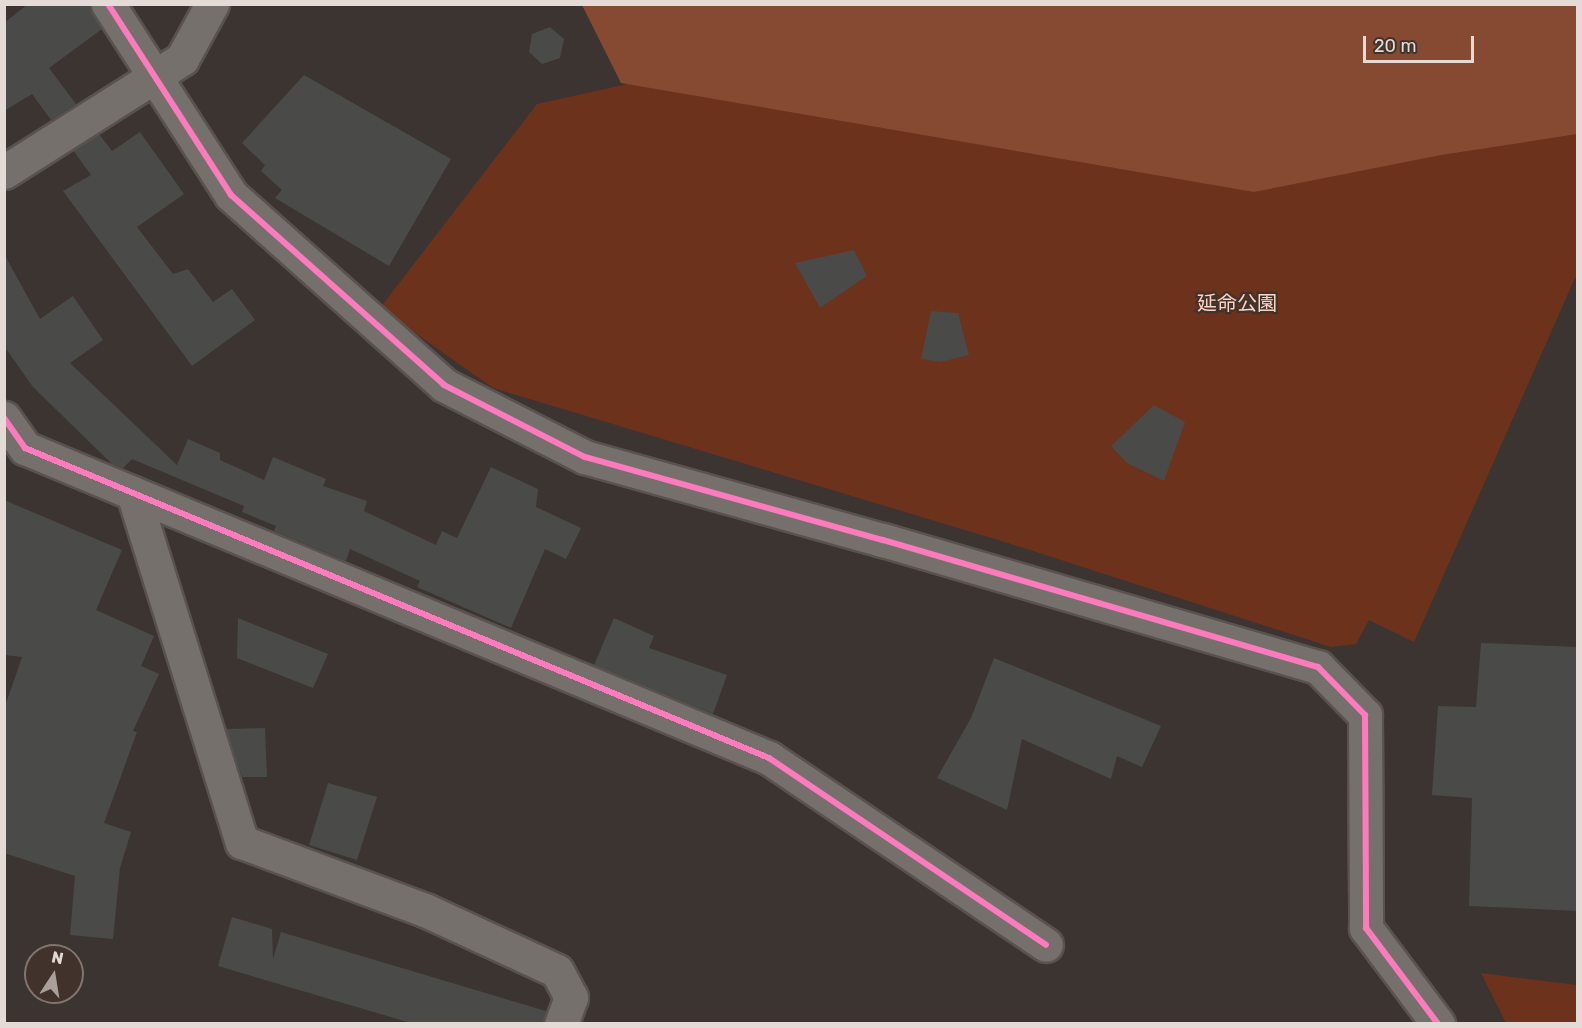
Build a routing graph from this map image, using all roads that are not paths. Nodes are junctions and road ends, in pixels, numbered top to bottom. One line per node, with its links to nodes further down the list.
1 (108, 4): 3 (street)
2 (212, 4): 3 (street)
3 (153, 75): 4 (street); 9 (street)
4 (4, 172)
5 (4, 418): 6 (street)
6 (133, 492): 7 (street); 8 (street)
7 (1046, 945)
8 (561, 1023)
9 (1438, 1023)

